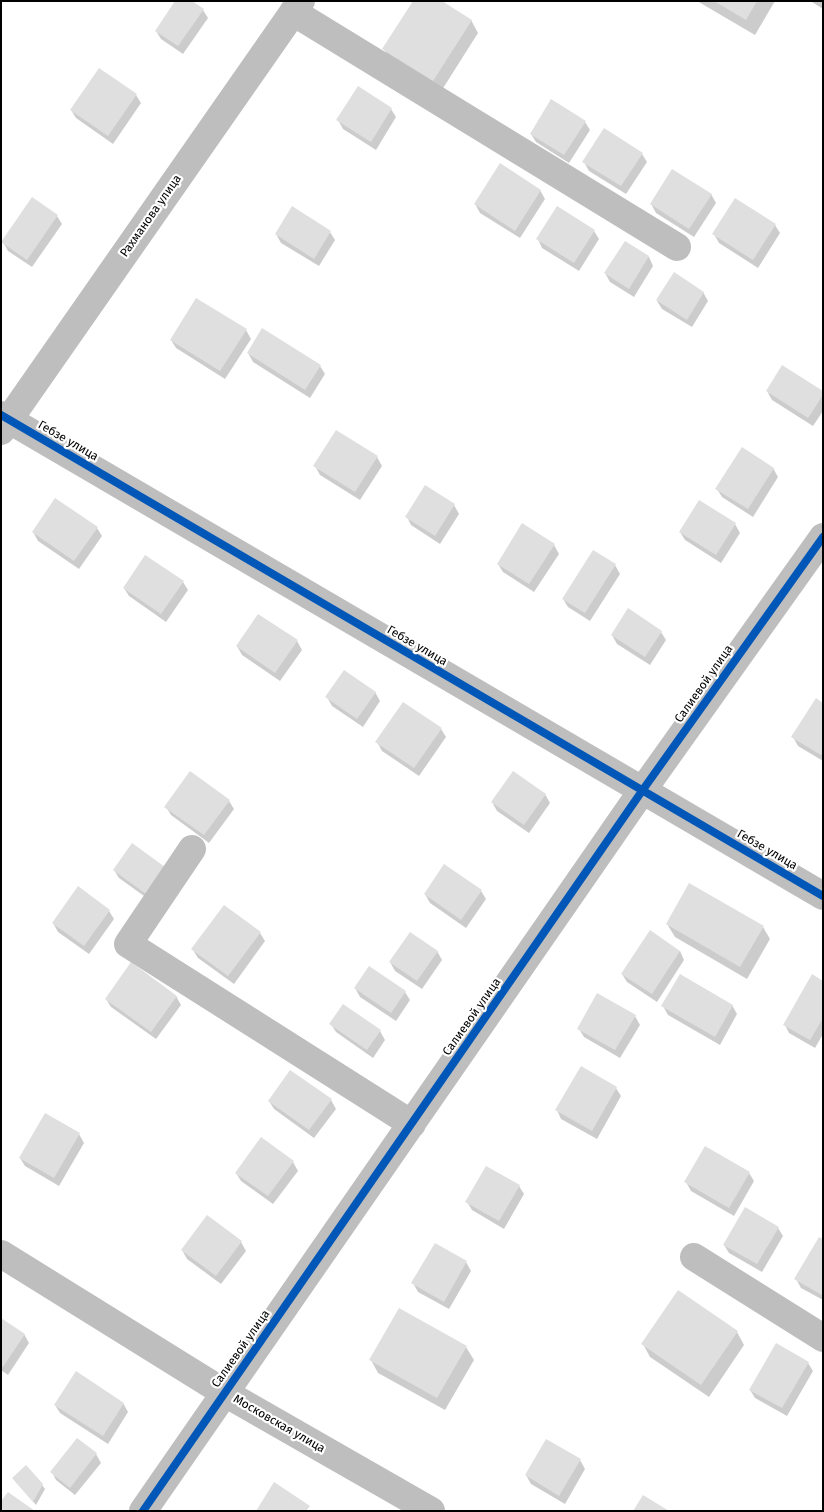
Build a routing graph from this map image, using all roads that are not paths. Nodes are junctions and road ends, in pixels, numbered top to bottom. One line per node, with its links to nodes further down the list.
1 (297, 7): 2 (street); 3 (street, Рахманова улица)
2 (677, 246)
3 (4, 422): 5 (street, Гебзе улица)
4 (823, 537): 5 (street, Салиевой улица)
5 (642, 791): 7 (street, Гебзе улица); 8 (street, Салиевой улица)
6 (192, 849): 8 (street)
7 (823, 896)
8 (412, 1124): 12 (street, Салиевой улица)
9 (1, 1254): 12 (street, Московская улица)
10 (694, 1257): 11 (street)
11 (823, 1338)
12 (225, 1393): 13 (street, Салиевой улица); 14 (street, Московская улица)
13 (143, 1511)
14 (431, 1511)

